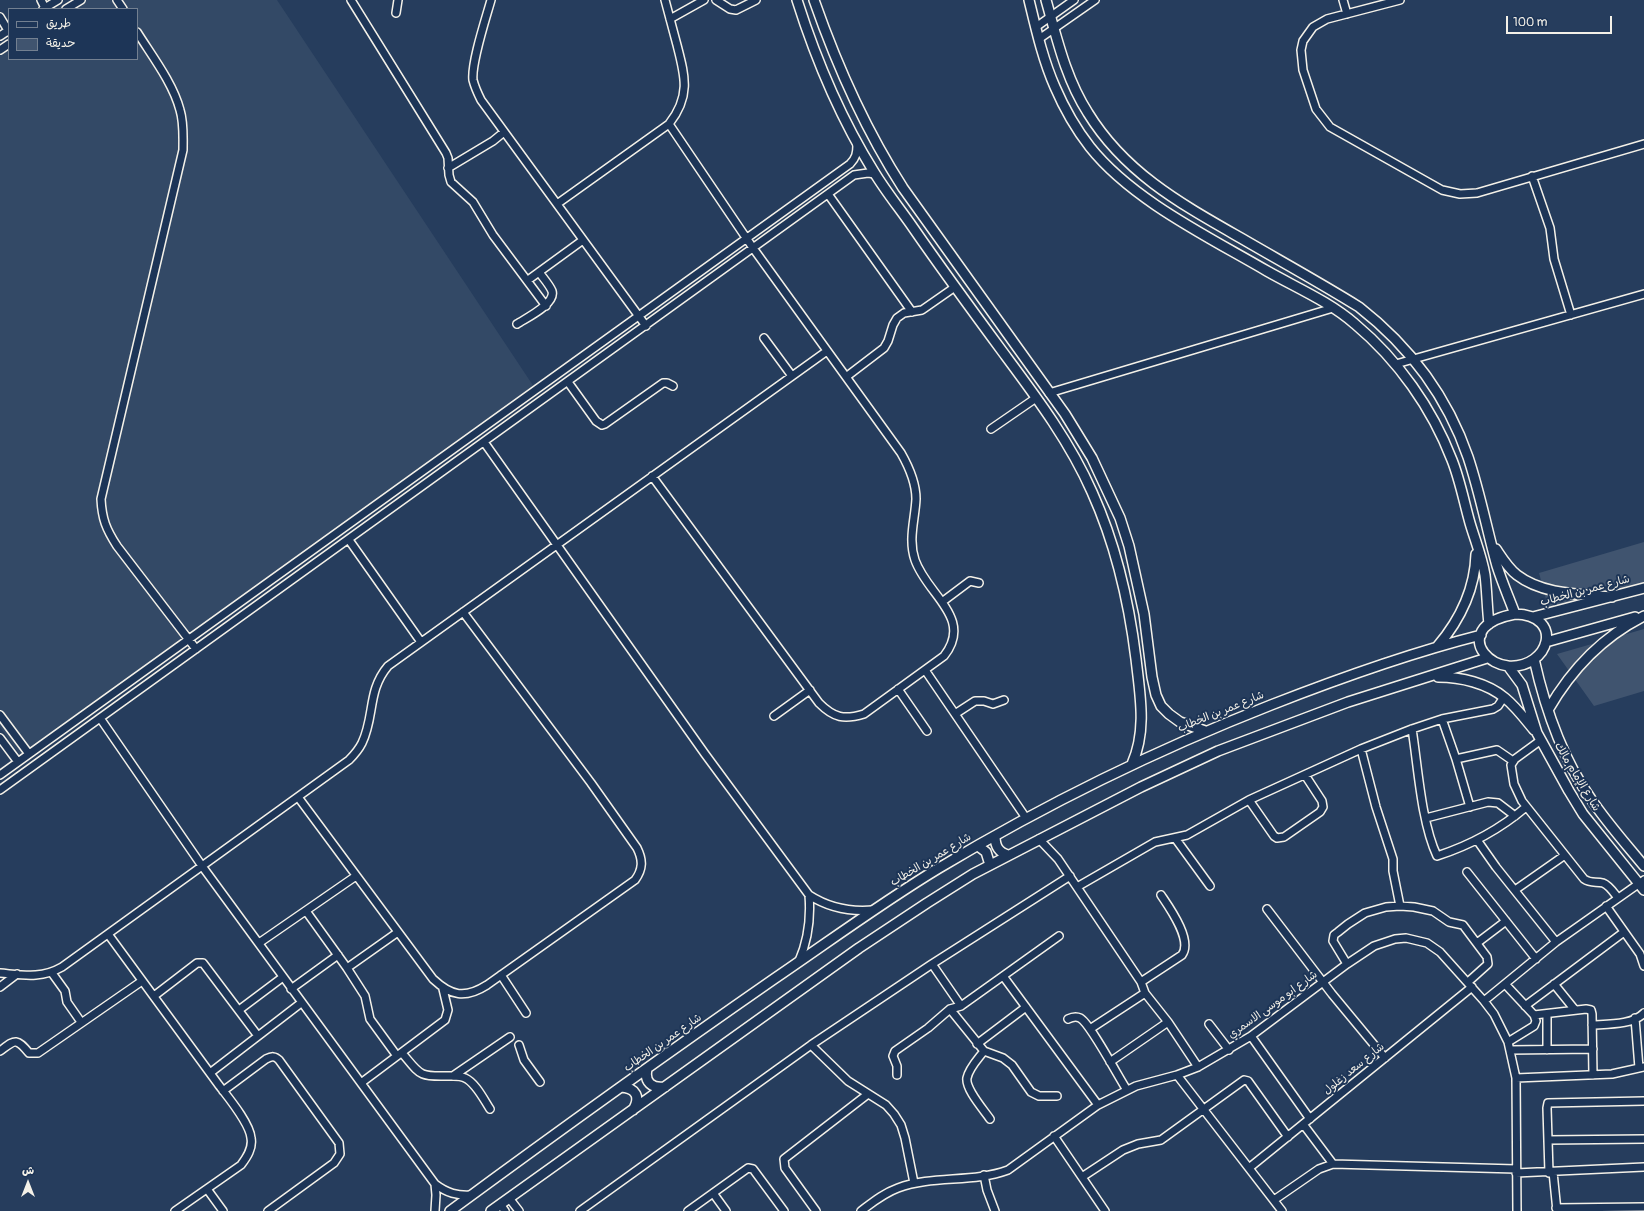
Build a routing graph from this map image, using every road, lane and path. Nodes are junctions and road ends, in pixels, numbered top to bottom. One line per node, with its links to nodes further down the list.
1 (41, 0): 19 (street)
2 (58, 0): 19 (street)
3 (81, 0): 20 (street)
4 (351, 0): 39 (street)
5 (398, 0): 21 (street)
6 (491, 0): 36 (street)
7 (665, 0): 25 (street)
8 (704, 0): 25 (street)
9 (716, 0): 10 (street)
10 (756, 0)
11 (797, 0): 32 (street)
12 (814, 0): 30 (street)
13 (1029, 0): 26 (street)
14 (1046, 0): 24 (street)
15 (1074, 0): 24 (street)
16 (1095, 0): 28 (street)
17 (1343, 0): 22 (street)
18 (1400, 0): 22 (street)
19 (44, 8)
20 (68, 8)
21 (396, 12)
22 (1347, 14): 41 (street)
23 (0, 17): 27 (street)
24 (1050, 17): 26 (street); 28 (street)
25 (670, 20): 35 (street)
26 (1036, 27): 31 (street)
27 (8, 29)
28 (1054, 29): 31 (street); 62 (street)
29 (138, 34): 91 (street)
30 (826, 36): 32 (street); 33 (street)
31 (1039, 39): 54 (street)
32 (811, 42): 34 (street)
33 (835, 59): 34 (street); 46 (street)
34 (820, 64): 37 (street)
35 (669, 124): 43 (street); 44 (street)
36 (504, 132): 39 (street); 43 (street)
37 (858, 144): 40 (street); 44 (street)
38 (1644, 144): 41 (street)
39 (448, 168): 50 (street)
40 (875, 174): 42 (street); 48 (street)
41 (1532, 176): 56 (street)
42 (828, 194): 47 (street); 55 (street)
43 (557, 204): 45 (street)
44 (747, 238): 47 (street); 57 (street)
45 (583, 240): 49 (street); 57 (street)
46 (944, 246): 48 (street); 68 (street)
47 (753, 248): 59 (street); 61 (street)
48 (932, 255): 51 (street)
49 (539, 272): 50 (street); 53 (street)
50 (528, 280): 53 (street)
51 (955, 287): 55 (street); 69 (street)
52 (1644, 294): 56 (street)
53 (546, 306): 58 (street)
54 (1333, 308): 63 (street); 68 (street)
55 (912, 312): 65 (street)
56 (1571, 315): 62 (street)
57 (638, 316): 59 (street); 91 (street)
58 (517, 324)
59 (646, 326): 66 (street)
60 (764, 338): 64 (street)
61 (827, 351): 64 (street); 65 (street)
62 (1414, 359): 63 (street); 70 (street)
63 (1396, 364): 71 (street)
64 (792, 376): 74 (street)
65 (846, 377): 84 (street)
66 (568, 382): 67 (street); 73 (street)
67 (673, 386)
68 (1049, 394): 75 (street)
69 (1036, 398): 72 (street); 76 (street)
70 (1450, 416): 71 (street); 77 (street)
71 (1435, 424): 80 (street)
72 (991, 429)
73 (484, 442): 78 (street); 79 (street)
74 (652, 476): 79 (street); 102 (street)
75 (1105, 485): 76 (street); 113 (street)
76 (1092, 491): 121 (street)
77 (1488, 528): 83 (street); 86 (street)
78 (348, 540): 92 (street); 95 (street)
79 (556, 545): 85 (street); 150 (street)
80 (1476, 547): 89 (street); 94 (street)
81 (979, 583): 84 (street)
82 (1644, 588): 83 (street, شارع عمر بن الخطاب)
83 (1612, 597): 88 (street, شارع عمر بن الخطاب)
84 (942, 602): 99 (street)
85 (463, 612): 92 (street); 175 (street)
86 (1515, 614): 88 (street); 89 (street)
87 (1644, 615): 93 (street); 105 (street)
88 (1533, 617): 93 (street)
89 (1489, 624): 90 (street)
90 (1481, 635): 94 (street, شارع عمر بن الخطاب); 96 (street)
91 (188, 640): 95 (street); 117 (street)
92 (421, 642): 125 (street)
93 (1546, 642): 97 (street)
94 (1436, 647): 113 (street, شارع عمر بن الخطاب)
95 (196, 649): 109 (street)
96 (1487, 658): 98 (street); 100 (street)
97 (1534, 659): 98 (street); 105 (street, شارع الإمام مالك)
98 (1508, 666): 114 (street, شارع الإمام مالك)
99 (925, 670): 101 (street); 106 (street)
100 (1429, 677): 103 (street); 134 (street)
101 (898, 689): 102 (street); 112 (street)
102 (810, 690): 108 (street)
103 (1504, 697): 110 (street); 114 (street)
104 (1004, 700): 106 (street)
105 (1548, 710): 141 (street, شارع الإمام مالك)
106 (955, 714): 130 (street)
107 (0, 715): 117 (street)
108 (774, 716)
109 (100, 718): 124 (street); 140 (street)
110 (1442, 719): 111 (street); 118 (street)
111 (1412, 729): 116 (street); 131 (street)
112 (927, 731)
113 (1206, 732): 121 (street, شارع عمر بن الخطاب)
114 (1539, 737): 119 (street); 145 (street, شارع الإمام مالك)
115 (0, 738): 120 (street)
116 (1361, 749): 123 (street); 152 (street)
117 (29, 754): 120 (street)
118 (1456, 759): 119 (street); 128 (street)
119 (1513, 761): 127 (street)
120 (18, 762): 122 (street)
121 (1132, 764): 130 (street, شارع عمر بن الخطاب)
122 (0, 775)
123 (1305, 775): 126 (street); 126 (street)
124 (0, 790)
125 (298, 797): 140 (street); 143 (street)
126 (1249, 800): 133 (street)
127 (1526, 806): 129 (street); 138 (street)
128 (1470, 807): 129 (street); 131 (street)
129 (1515, 816): 135 (street)
130 (1026, 818): 132 (street, شارع عمر بن الخطاب)
131 (1426, 818): 135 (street)
132 (995, 836): 136 (street, شارع عمر بن الخطاب); 137 (street)
133 (1175, 838): 146 (street); 147 (street)
134 (1039, 839): 137 (street); 144 (street)
135 (1477, 840): 148 (street)
136 (978, 846): 139 (street); 155 (street, شارع عمر بن الخطاب)
137 (1008, 855): 139 (street)
138 (1565, 855): 148 (street); 151 (street)
139 (990, 865): 236 (street)
140 (202, 866): 160 (street); 163 (street)
141 (1644, 866)
142 (1467, 872): 157 (street)
143 (356, 876): 156 (street); 158 (street)
144 (1070, 876): 147 (street); 168 (street)
145 (1642, 885): 151 (street)
146 (1210, 886)
147 (1077, 887): 179 (street)
148 (1515, 890): 162 (street)
149 (1161, 895): 179 (street)
150 (809, 896): 155 (street); 167 (street)
151 (1618, 898): 153 (street)
152 (1400, 906): 164 (street); 169 (street)
153 (1606, 906): 159 (street); 162 (street)
154 (1267, 909): 180 (street)
155 (873, 910): 167 (street, شارع عمر بن الخطاب)
156 (306, 911): 163 (street); 165 (street)
157 (1506, 921): 164 (street); 166 (street)
158 (398, 932): 171 (street); 186 (street)
159 (1624, 932): 170 (street); 182 (street)
160 (108, 934): 173 (street); 178 (street)
161 (1059, 936): 176 (street)
162 (1556, 942): 166 (street)
163 (259, 943): 177 (street)
164 (1477, 943): 183 (street, شارع سعد زغلول)
165 (338, 955): 171 (street); 185 (street)
166 (1536, 958): 181 (street)
167 (798, 962): 226 (street, شارع عمر بن الخطاب)
168 (932, 964): 191 (street); 214 (street)
169 (1347, 964): 180 (street, شارع ابو موسى الاسمري); 183 (street, شارع ابو موسى الاسمري)
170 (1644, 966)
171 (347, 968): 221 (street)
172 (0, 973): 174 (street)
173 (52, 973): 174 (street); 203 (street)
174 (17, 974): 184 (street)
175 (501, 975): 186 (street); 197 (street)
176 (1003, 976): 191 (street); 193 (street)
177 (283, 977): 185 (street); 195 (street)
178 (142, 981): 188 (street); 203 (street)
179 (1141, 982): 187 (street)
180 (1323, 982): 209 (street, شارع ابو موسى الاسمري); 222 (street)
181 (1505, 984): 189 (street); 192 (street)
182 (1554, 984): 192 (street); 196 (street)
183 (1470, 985): 189 (street, شارع ابو موسى الاسمري); 222 (street, شارع سعد زغلول)
184 (0, 987)
185 (291, 989): 190 (street)
186 (443, 989): 221 (street)
187 (1146, 993): 204 (street); 207 (street)
188 (154, 996): 195 (street); 227 (street)
189 (1484, 1001): 211 (street, شارع ابو موسى الاسمري)
190 (301, 1003): 208 (street); 234 (street)
191 (961, 1006): 194 (street)
192 (1525, 1006): 200 (street)
193 (1026, 1007): 212 (street); 242 (street)
194 (950, 1009): 212 (street); 229 (street)
195 (239, 1010): 208 (street)
196 (1575, 1010): 199 (street); 206 (street)
197 (526, 1013)
198 (1644, 1013): 201 (street)
199 (1547, 1014): 200 (street); 218 (street)
200 (1534, 1015): 211 (street)
201 (1635, 1018): 206 (street); 225 (street)
202 (1068, 1019): 207 (street)
203 (81, 1022): 219 (street)
204 (1168, 1022): 223 (street); 224 (street)
205 (1209, 1024): 216 (street)
206 (1592, 1025): 215 (street)
207 (1090, 1029): 223 (street)
208 (258, 1036): 227 (street)
209 (1251, 1036): 216 (street, شارع ابو موسى الاسمري); 247 (street)
210 (510, 1037): 231 (street)
211 (1508, 1042): 217 (street, شارع ابو موسى الاسمري)
212 (977, 1044): 220 (street)
213 (519, 1045): 233 (street)
214 (811, 1045): 239 (street); 277 (street)
215 (1593, 1049): 218 (street); 228 (street)
216 (1228, 1050): 224 (street, شارع ابو موسى الاسمري)
217 (1510, 1050): 218 (street); 232 (street, شارع ابو موسى الاسمري)
218 (1546, 1050)
219 (0, 1051)
220 (984, 1051): 240 (street); 246 (street)
221 (399, 1054): 231 (street); 234 (street)
222 (1385, 1058): 247 (street, شارع سعد زغلول)
223 (1110, 1062): 237 (street)
224 (1198, 1067): 230 (street, شارع ابو موسى الاسمري)
225 (1642, 1067): 228 (street)
226 (647, 1069): 235 (street, شارع عمر بن الخطاب); 236 (street)
227 (210, 1072): 238 (street)
228 (1593, 1074): 232 (street)
229 (897, 1075)
230 (1177, 1075): 237 (street, شارع ابو موسى الاسمري); 244 (street)
231 (453, 1076): 243 (street)
232 (1516, 1078): 256 (street, شارع ابو موسى الاسمري)
233 (540, 1082)
234 (361, 1083): 261 (street)
235 (621, 1087): 245 (street); 264 (street, شارع عمر بن الخطاب)
236 (665, 1087): 245 (street)
237 (1127, 1090): 242 (street, شارع ابو موسى الاسمري)
238 (223, 1091): 262 (street); 272 (street)
239 (868, 1094): 260 (street); 281 (street)
240 (1057, 1096)
241 (1644, 1101): 252 (street)
242 (1098, 1105): 249 (street, شارع ابو موسى الاسمري)
243 (490, 1109)
244 (1204, 1109): 250 (street); 255 (street); 259 (street)
245 (633, 1110): 265 (street)
246 (990, 1119)
247 (1310, 1119): 248 (street, شارع سعد زغلول)
248 (1303, 1124): 250 (street, شارع سعد زغلول); 253 (street)
249 (1054, 1136): 258 (street, شارع ابو موسى الاسمري); 259 (street)
250 (1288, 1138): 255 (street, شارع سعد زغلول)
251 (1644, 1139): 252 (street)
252 (1548, 1140): 257 (street)
253 (1333, 1164): 256 (street); 266 (street)
254 (1644, 1167): 257 (street)
255 (1249, 1168): 266 (street)
256 (1516, 1171): 257 (street); 286 (street, شارع ابو موسى الاسمري)
257 (1551, 1173): 269 (street)
258 (984, 1175): 260 (street, شارع ابو موسى الاسمري); 283 (street)
259 (1082, 1177): 284 (street)
260 (914, 1183): 282 (street, شارع ابو موسى الاسمري)
261 (435, 1184): 264 (street); 273 (street)
262 (207, 1189): 270 (street); 271 (street)
263 (713, 1192): 278 (street); 279 (street); 280 (street)
264 (472, 1195): 274 (street, شارع عمر بن الخطاب)
265 (509, 1198): 268 (street); 276 (street)
266 (1274, 1200): 285 (street)
267 (1644, 1207): 269 (street)
268 (502, 1208): 275 (street)
269 (1556, 1210)
270 (176, 1211)
271 (223, 1211)
272 (268, 1211)
273 (435, 1211)
274 (450, 1211)
275 (491, 1211)
276 (519, 1211)
277 (580, 1211)
278 (688, 1211)
279 (726, 1211)
280 (784, 1211)
281 (816, 1211)
282 (861, 1211)
283 (996, 1211)
284 (1105, 1211)
285 (1282, 1211)
286 (1517, 1211)

